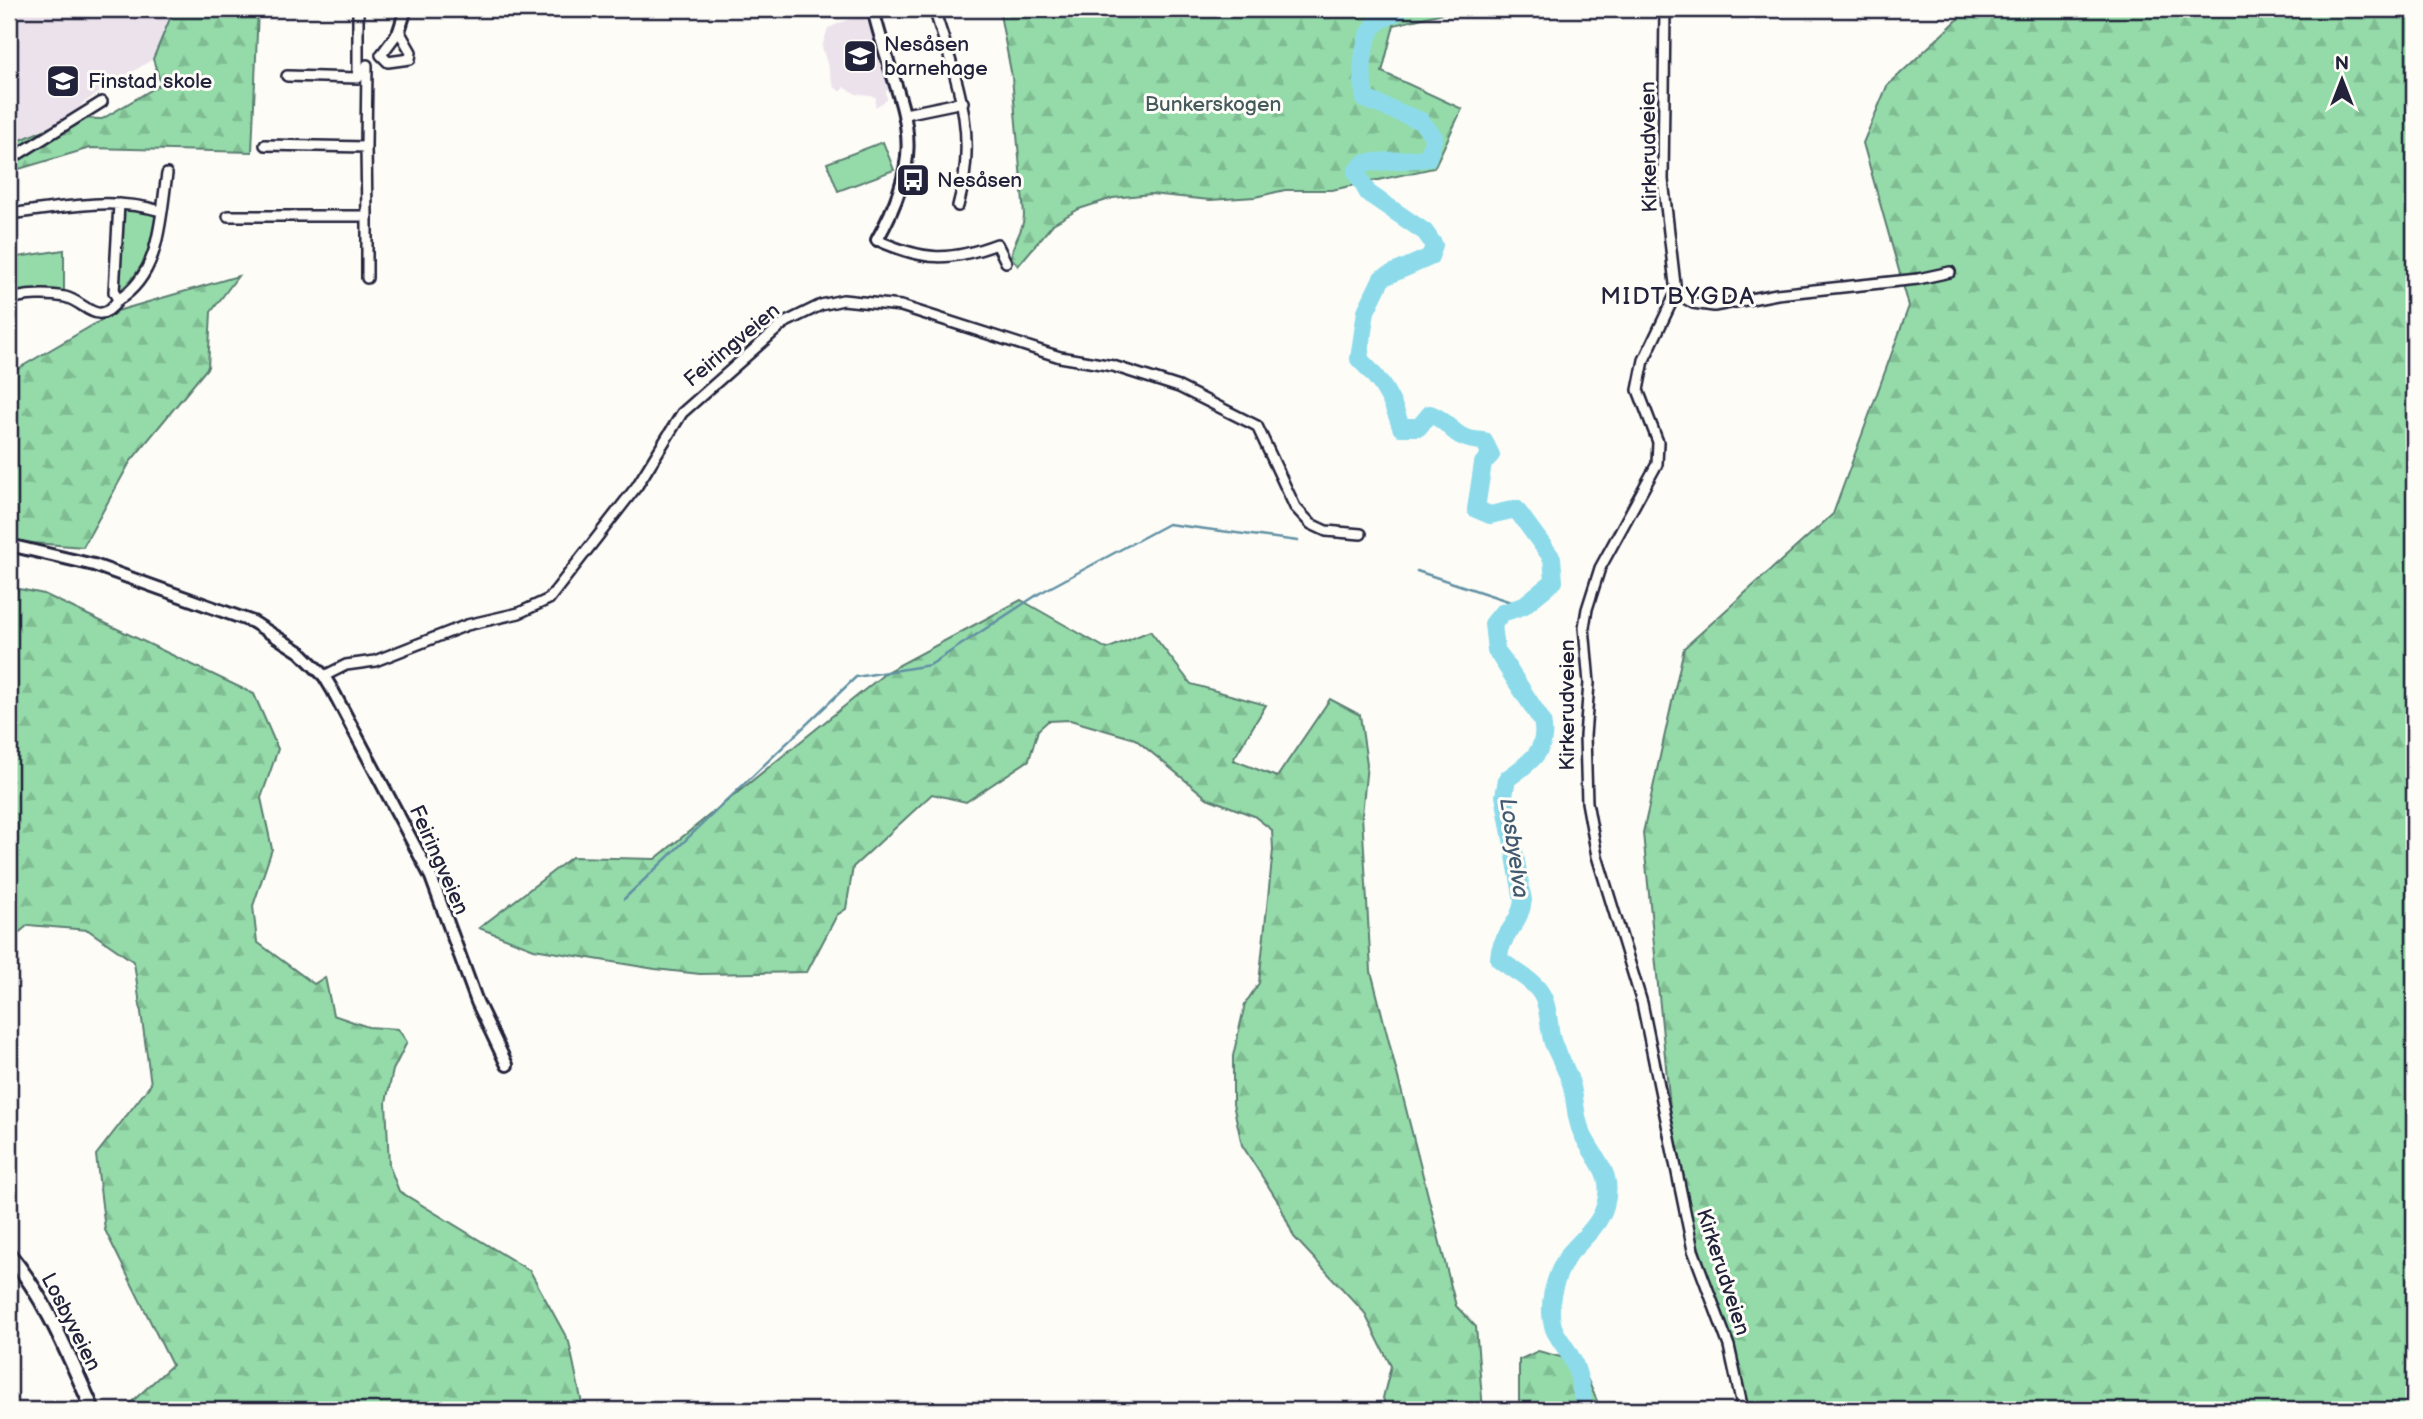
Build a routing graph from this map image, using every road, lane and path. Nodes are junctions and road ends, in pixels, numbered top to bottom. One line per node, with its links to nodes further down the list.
1 (358, 9): 9 (street)
2 (406, 9): 6 (street)
3 (873, 9): 13 (street)
4 (934, 9): 12 (street)
5 (1665, 9): 28 (street, Kirkerudveien)
6 (400, 31): 7 (street); 7 (street)
7 (381, 55): 8 (street)
8 (367, 65): 9 (street); 15 (street)
9 (358, 70): 10 (street)
10 (287, 76)
11 (102, 102): 16 (street)
12 (963, 102): 13 (street); 19 (street)
13 (905, 114): 24 (street)
14 (265, 145): 15 (street)
15 (366, 147): 23 (street)
16 (9, 160)
17 (167, 174): 20 (street)
18 (119, 204): 20 (street); 21 (street); 30 (street)
19 (958, 206)
20 (161, 211): 30 (street)
21 (9, 214)
22 (228, 216): 23 (street)
23 (367, 216): 27 (street)
24 (877, 240): 25 (street)
25 (1006, 262)
26 (1950, 272): 28 (street)
27 (367, 278)
28 (1676, 293): 37 (street, Kirkerudveien)
29 (9, 300): 30 (street)
30 (118, 300)
31 (1362, 534): 33 (street, Feiringveien)
32 (9, 545): 33 (street, Feiringveien)
33 (324, 676): 34 (street, Feiringveien)
34 (507, 1065)
35 (9, 1254): 36 (main road, Losbyveien)
36 (93, 1410)
37 (1743, 1410)

